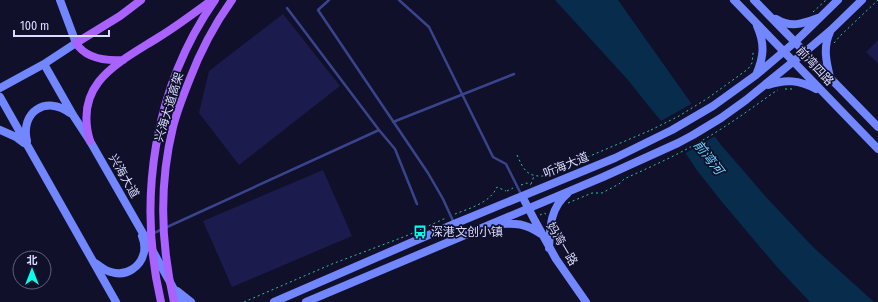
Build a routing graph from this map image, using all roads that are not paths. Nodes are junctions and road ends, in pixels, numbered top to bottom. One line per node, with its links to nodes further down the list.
1 (60, 0): 18 (main road)
2 (141, 0): 18 (main road)
3 (212, 0): 21 (main road)
4 (215, 0): 52 (main road, 兴海大道高架, bridge)
5 (232, 0): 53 (main road, 兴海大道高架, bridge)
6 (329, 0): 33 (lane)
7 (400, 0): 30 (lane)
8 (734, 0): 15 (main road, 前湾四路)
9 (754, 0): 13 (main road, 前湾四路)
10 (838, 0): 14 (main road, 听海大道)
11 (862, 0): 16 (main road)
12 (287, 8): 36 (lane)
13 (770, 16): 14 (main road); 17 (main road, 前湾四路)
14 (820, 17): 17 (main road, 听海大道)
15 (755, 22): 19 (main road, 前湾四路); 25 (main road)
16 (831, 30): 20 (main road); 26 (main road)
17 (795, 42): 19 (main road, 听海大道); 20 (main road, 前湾四路)
18 (76, 43): 21 (main road); 23 (main road)
19 (785, 52): 22 (main road, 前湾四路); 25 (main road, 听海大道)
20 (805, 52): 22 (main road); 26 (main road, 前湾四路)
21 (124, 60): 37 (main road)
22 (794, 62): 27 (main road); 29 (main road, 前湾四路)
23 (44, 64): 28 (main road); 32 (main road, 兴海大道)
24 (514, 74): 30 (lane)
25 (756, 75): 41 (main road, 听海大道)
26 (830, 77): 34 (main road, 前湾四路)
27 (763, 86): 29 (main road); 40 (main road)
28 (0, 88)
29 (821, 91): 39 (main road, 前湾四路)
30 (462, 95): 33 (lane); 41 (lane)
31 (0, 97): 38 (main road)
32 (73, 115): 37 (main road, 兴海大道); 38 (main road)
33 (393, 122): 44 (lane)
34 (878, 127)
35 (0, 130): 38 (main road)
36 (379, 130): 42 (lane); 46 (lane)
37 (90, 141): 46 (main road, 兴海大道)
38 (29, 148): 49 (main road)
39 (878, 149)
40 (570, 191): 43 (main road); 48 (main road)
41 (522, 196): 43 (main road, 妈湾一路); 44 (main road, 听海大道)
42 (417, 204)
43 (528, 208): 45 (main road); 47 (main road, 妈湾一路)
44 (452, 220): 56 (main road, 听海大道)
45 (490, 224): 47 (main road); 57 (main road)
46 (143, 234): 49 (main road); 50 (main road, 兴海大道)
47 (542, 235): 48 (main road, 妈湾一路)
48 (549, 248): 58 (main road, 妈湾一路)
49 (93, 261): 51 (main road)
50 (173, 288): 54 (main road, 兴海大道); 55 (main road)
51 (116, 302)
52 (160, 302)
53 (174, 302)
54 (181, 302)
55 (191, 302)
56 (274, 302)
57 (306, 302)
58 (586, 302)

